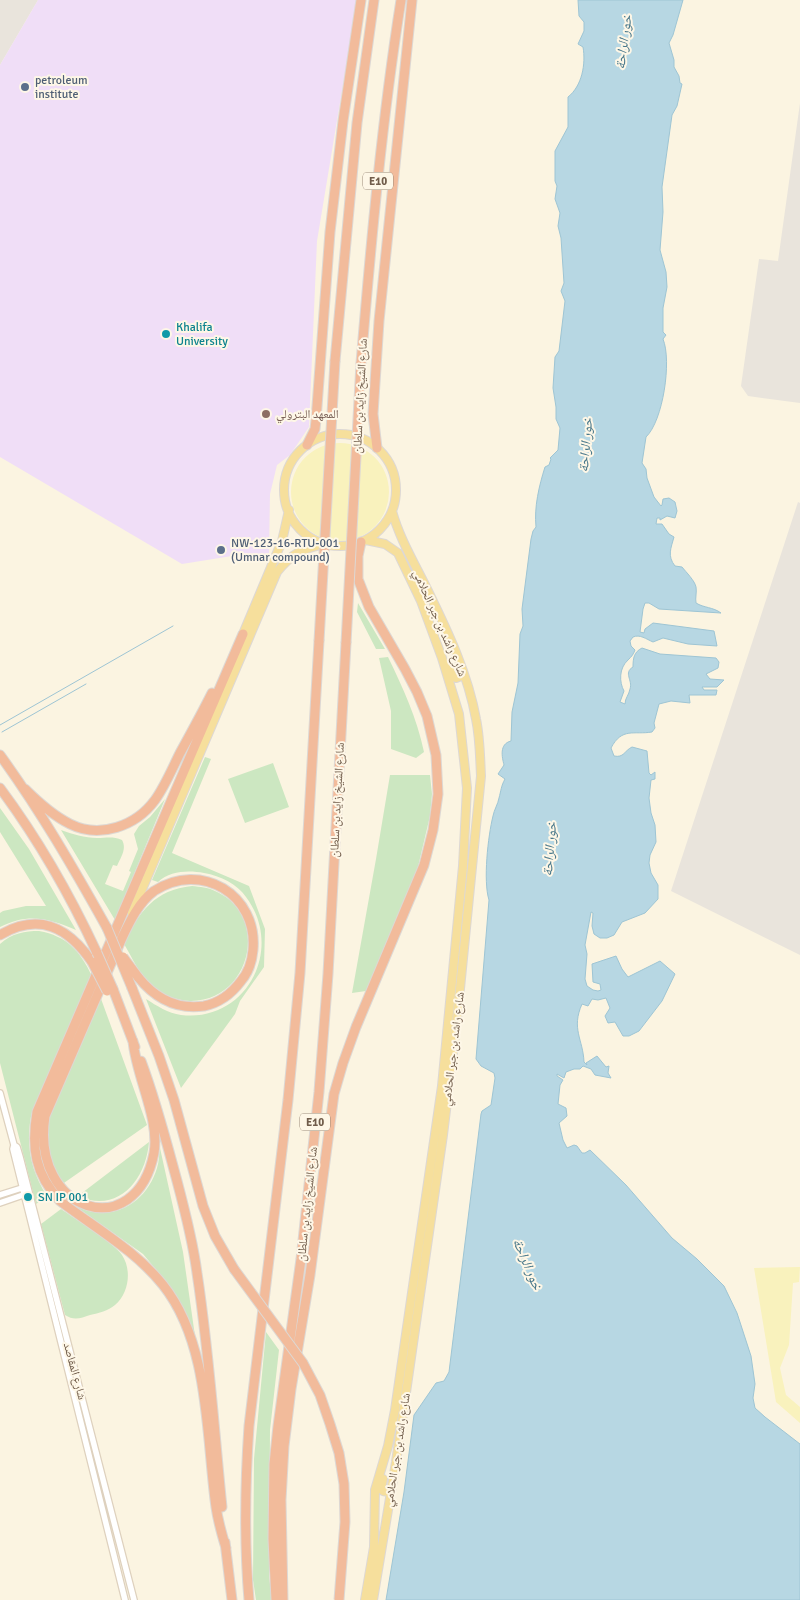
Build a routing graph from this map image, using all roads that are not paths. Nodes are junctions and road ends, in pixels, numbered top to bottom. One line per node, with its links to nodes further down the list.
1 (361, 0): 5 (highway)
2 (374, 0): 38 (highway, شارع الشيخ زايد بن سلطان / E10, bridge)
3 (401, 0): 39 (highway, شارع الشيخ زايد بن سلطان / E10, bridge)
4 (412, 0): 6 (highway)
5 (307, 445): 6 (main road); 7 (main road)
6 (377, 448): 8 (main road)
7 (289, 510): 10 (main road); 12 (main road)
8 (392, 511): 9 (main road); 13 (main road, شارع راشد بن جبر الحلامي)
9 (363, 541): 10 (main road); 11 (main road, شارع راشد بن جبر الحلامي); 40 (highway)
10 (326, 544): 19 (main road)
11 (432, 631): 13 (main road); 32 (main road, شارع راشد بن جبر الحلامي)
12 (243, 634): 16 (highway); 24 (highway)
13 (463, 671): 30 (main road, شارع راشد بن جبر الحلامي)
14 (0, 755): 16 (highway)
15 (0, 788): 20 (highway, bridge)
16 (25, 789): 17 (highway)
17 (107, 928): 19 (highway, bridge); 41 (highway, bridge)
18 (0, 935): 20 (highway, bridge)
19 (122, 938): 24 (highway)
20 (110, 990): 22 (highway)
21 (0, 1093): 23 (street, شارع المقاصد)
22 (154, 1110): 28 (highway); 34 (highway)
23 (25, 1187): 25 (street, شارع المقاصد); 26 (street)
24 (55, 1188): 28 (highway)
25 (27, 1194): 27 (street); 29 (street, شارع المقاصد)
26 (0, 1195)
27 (0, 1203)
28 (71, 1204): 34 (highway)
29 (41, 1251): 35 (street, شارع المقاصد); 36 (street, شارع المقاصد)
30 (413, 1344): 31 (main road); 33 (main road, شارع راشد بن جبر الحلامي)
31 (418, 1376)
32 (386, 1458): 33 (main road); 42 (main road, شارع راشد بن جبر الحلامي)
33 (391, 1490): 43 (main road, شارع راشد بن جبر الحلامي)
34 (226, 1548): 37 (highway)
35 (125, 1600)
36 (134, 1600)
37 (232, 1600)
38 (249, 1600)
39 (276, 1600)
40 (283, 1600)
41 (339, 1600)
42 (365, 1600)
43 (373, 1600)

